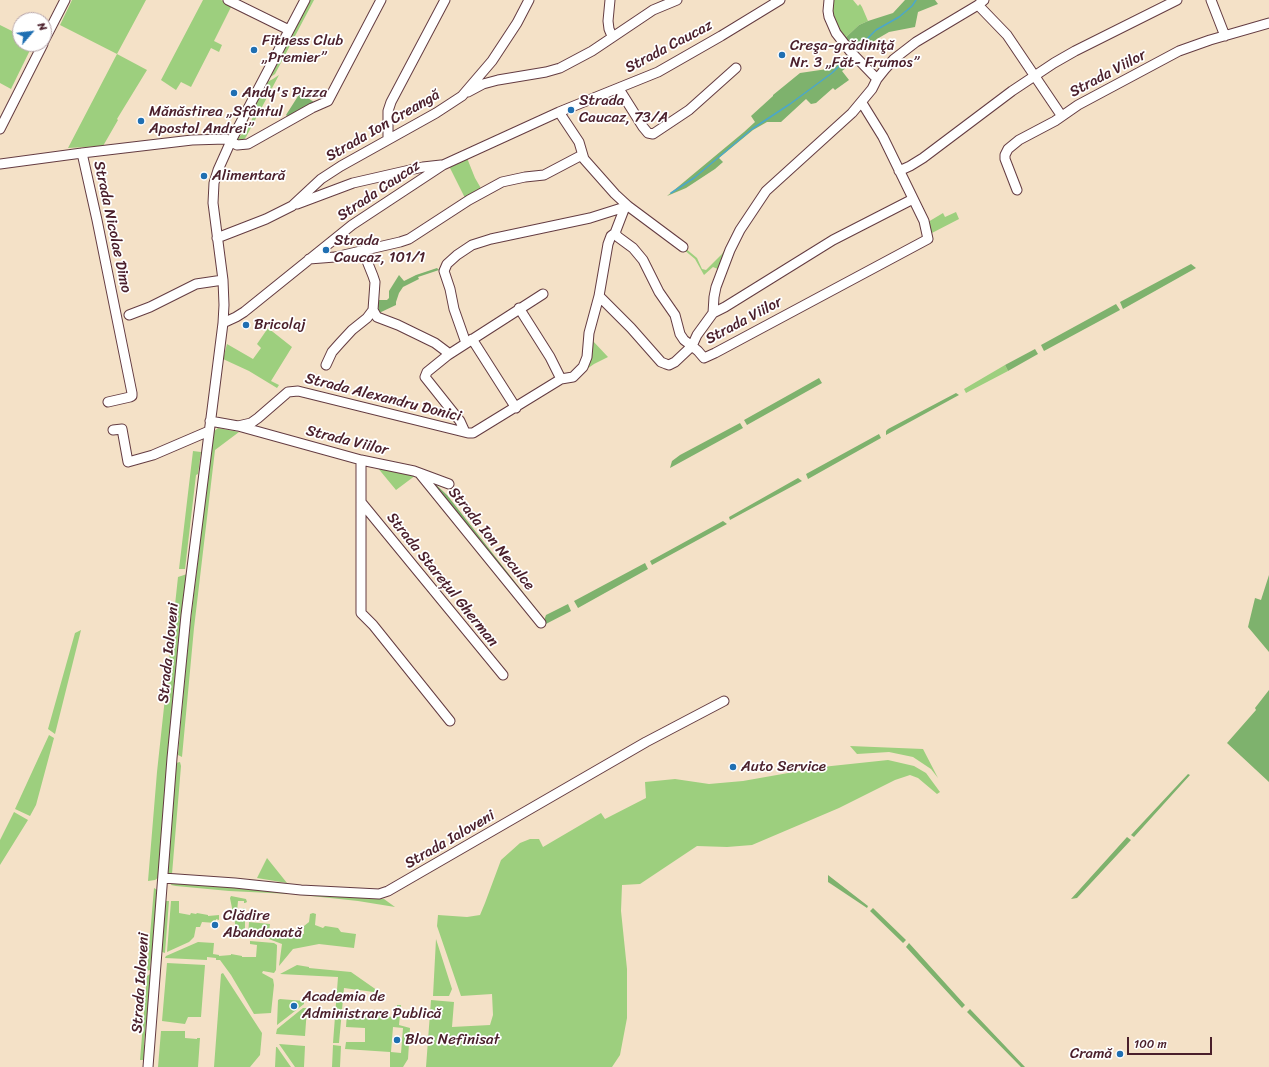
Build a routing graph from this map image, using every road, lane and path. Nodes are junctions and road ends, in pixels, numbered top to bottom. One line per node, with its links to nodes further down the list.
1 (65, 0): 15 (street)
2 (228, 0): 16 (street)
3 (305, 0): 16 (street)
4 (380, 0): 30 (street, Strada Nicolae Dimo)
5 (445, 0): 29 (street)
6 (529, 0): 24 (street, Strada Ion Creangă)
7 (610, 0): 17 (street)
8 (677, 0): 17 (street)
9 (780, 0): 23 (street, Strada Caucaz)
10 (829, 0): 22 (street)
11 (1177, 0): 21 (street)
12 (1211, 0): 18 (street)
13 (981, 3): 21 (street); 22 (street)
14 (1269, 23): 18 (street, Strada Viilor)
15 (52, 25)
16 (289, 30): 30 (street)
17 (612, 36): 24 (street)
18 (1225, 36): 27 (street, Strada Viilor)
19 (38, 52): 28 (street)
20 (736, 68): 23 (street)
21 (1034, 76): 27 (street); 35 (street)
22 (877, 79): 25 (street)
23 (619, 89): 26 (street, Strada Caucaz)
24 (462, 96): 29 (street, Strada Ion Creangă)
25 (862, 102): 35 (street, Strada Viilor); 50 (street)
26 (559, 112): 32 (street); 34 (street, Strada Caucaz)
27 (1061, 115): 36 (street, Strada Viilor)
28 (0, 129)
29 (388, 139): 38 (street, Strada Ion Creangă)
30 (231, 141): 31 (street, Strada Nicolae Dimo); 41 (street)
31 (82, 153): 33 (street); 58 (street, Strada Nicolae Dimo)
32 (582, 155): 39 (street); 43 (street)
33 (0, 164)
34 (442, 165): 38 (street); 44 (street, Strada Caucaz)
35 (899, 171): 37 (street, Strada Viilor)
36 (1017, 190)
37 (913, 199): 50 (street, Strada Viilor); 54 (street, Strada Viilor)
38 (292, 206): 41 (street, Strada Ion Creangă)
39 (626, 207): 40 (street, Strada Alexandru Donici); 42 (street); 53 (street)
40 (616, 233): 47 (street, Strada Alexandru Donici); 54 (street)
41 (217, 238): 45 (street)
42 (683, 247)
43 (363, 251): 44 (street); 49 (street)
44 (309, 259): 52 (street, Strada Caucaz)
45 (223, 280): 51 (street, Strada Nicolae Dimo); 52 (street)
46 (543, 294): 48 (street, Strada Alexandru Donici)
47 (599, 296): 54 (street); 57 (street, Strada Alexandru Donici)
48 (519, 308): 53 (street, Strada Alexandru Donici); 57 (street)
49 (374, 310): 55 (street); 56 (street, Strada Alexandru Donici)
50 (713, 313): 54 (street, Strada Viilor)
51 (129, 315)
52 (223, 322): 60 (street)
53 (468, 341): 55 (street, Strada Alexandru Donici); 59 (street)
54 (692, 346)
55 (448, 355): 64 (street, Strada Alexandru Donici)
56 (326, 365)
57 (561, 379): 59 (street, Strada Alexandru Donici)
58 (108, 402)
59 (516, 408): 64 (street, Strada Alexandru Donici)
60 (210, 421): 61 (street); 63 (street)
61 (238, 426): 64 (street, Strada Alexandru Donici); 65 (street, Strada Viilor)
62 (113, 430): 63 (street)
63 (209, 431): 73 (street, Strada Ialoveni)
64 (465, 432)
65 (361, 460): 66 (street, Strada Viilor); 68 (street)
66 (419, 473): 67 (street, Strada Viilor); 69 (street, Strada Ion Neculce)
67 (449, 484)
68 (361, 502): 70 (street, Strada Starețul Gherman); 72 (street)
69 (541, 623)
70 (503, 675)
71 (724, 701): 73 (street, Strada Ialoveni)
72 (450, 721)
73 (162, 878): 74 (street, Strada Ialoveni)
74 (148, 1067)

